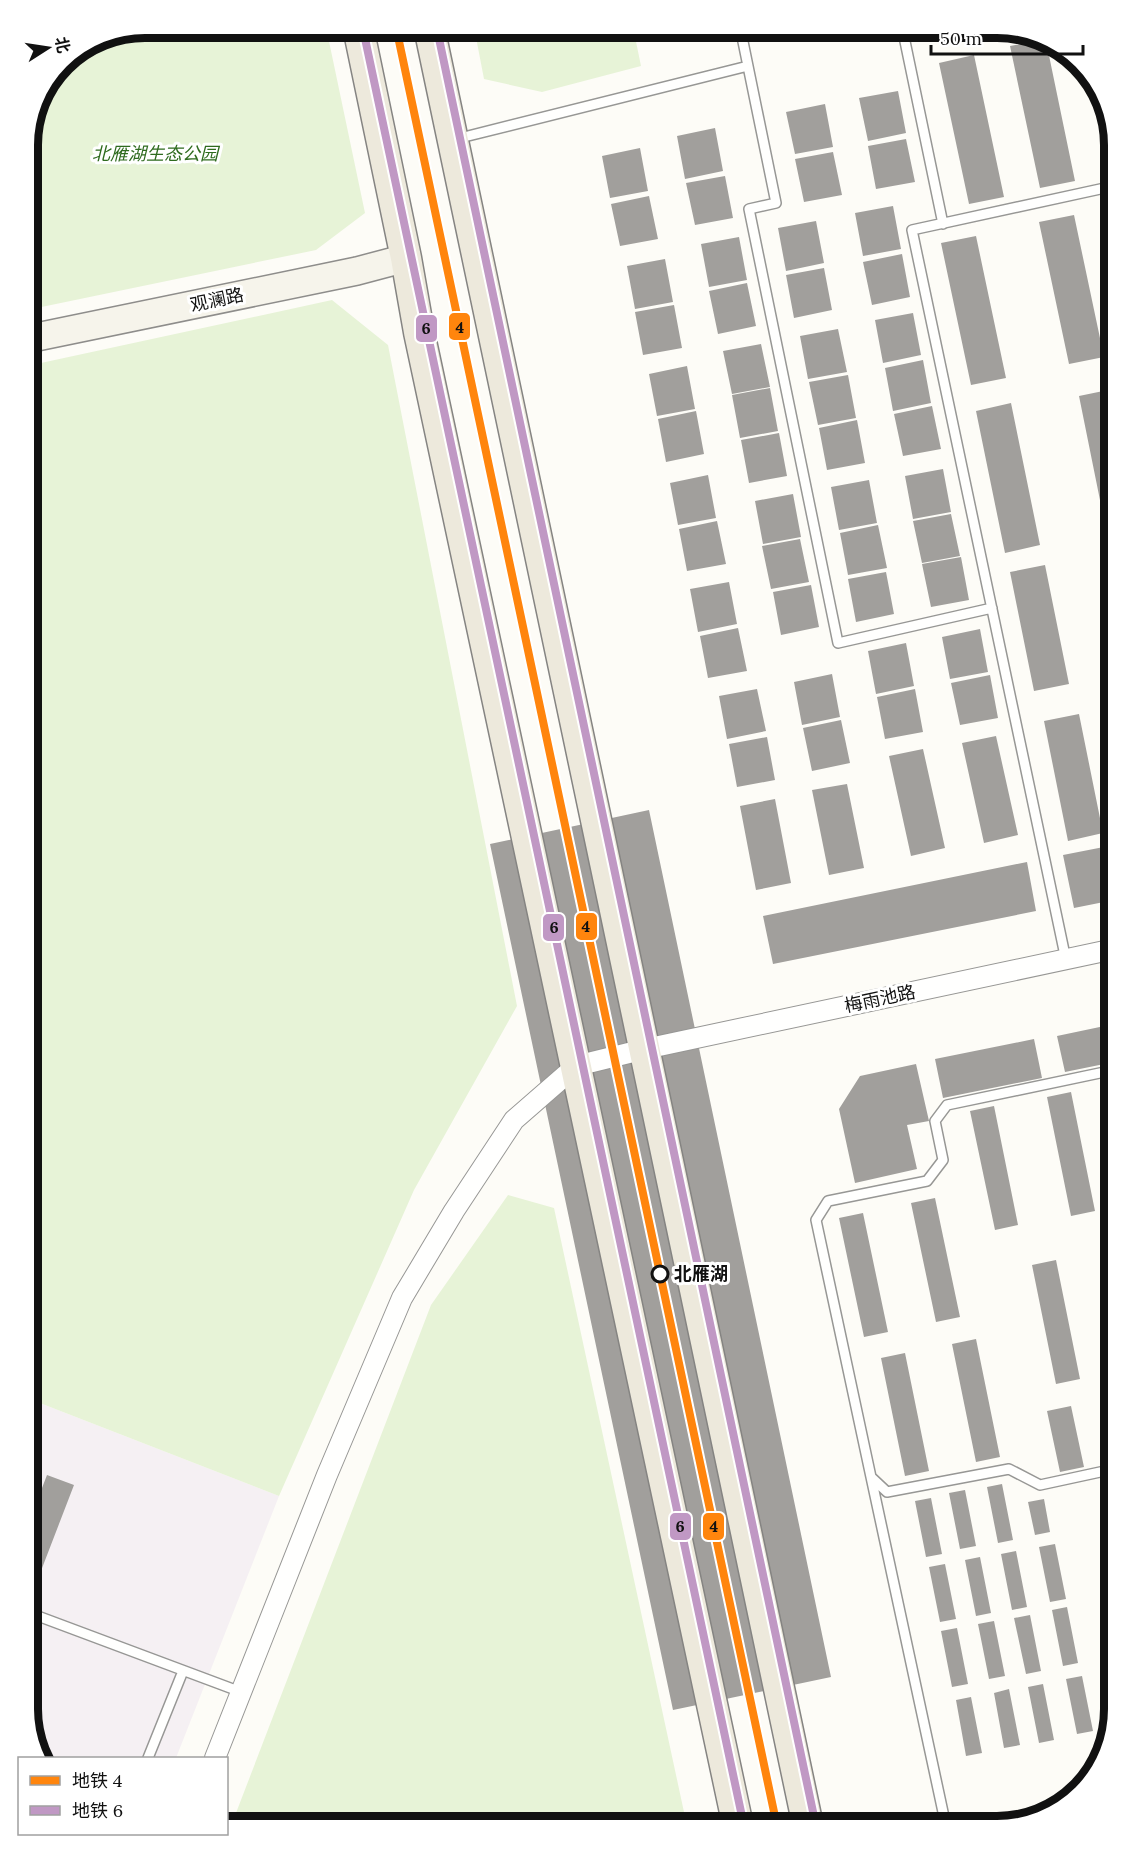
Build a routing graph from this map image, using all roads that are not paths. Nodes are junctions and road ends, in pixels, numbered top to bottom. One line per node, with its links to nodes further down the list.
1 (360, 38): 9 (main road)
2 (431, 38): 6 (main road)
3 (742, 38): 5 (lane)
4 (904, 38): 8 (lane)
5 (748, 66): 6 (lane); 11 (lane)
6 (453, 140): 14 (main road)
7 (1103, 188): 8 (lane)
8 (943, 224): 11 (lane)
9 (406, 258): 10 (street, 观澜路); 15 (main road)
10 (38, 337)
11 (992, 608): 13 (lane)
12 (1103, 952): 13 (street, 梅雨池路)
13 (1066, 960): 14 (street, 梅雨池路)
14 (645, 1048): 15 (street, 梅雨池路); 25 (main road)
15 (576, 1066): 21 (street); 24 (main road)
16 (1103, 1072): 18 (lane)
17 (1103, 1471): 18 (lane)
18 (871, 1477): 26 (lane)
19 (38, 1616): 20 (lane)
20 (183, 1671): 21 (lane); 22 (lane)
21 (241, 1692): 23 (street)
22 (148, 1757)
23 (215, 1757)
24 (736, 1816)
25 (806, 1816)
26 (944, 1816)

